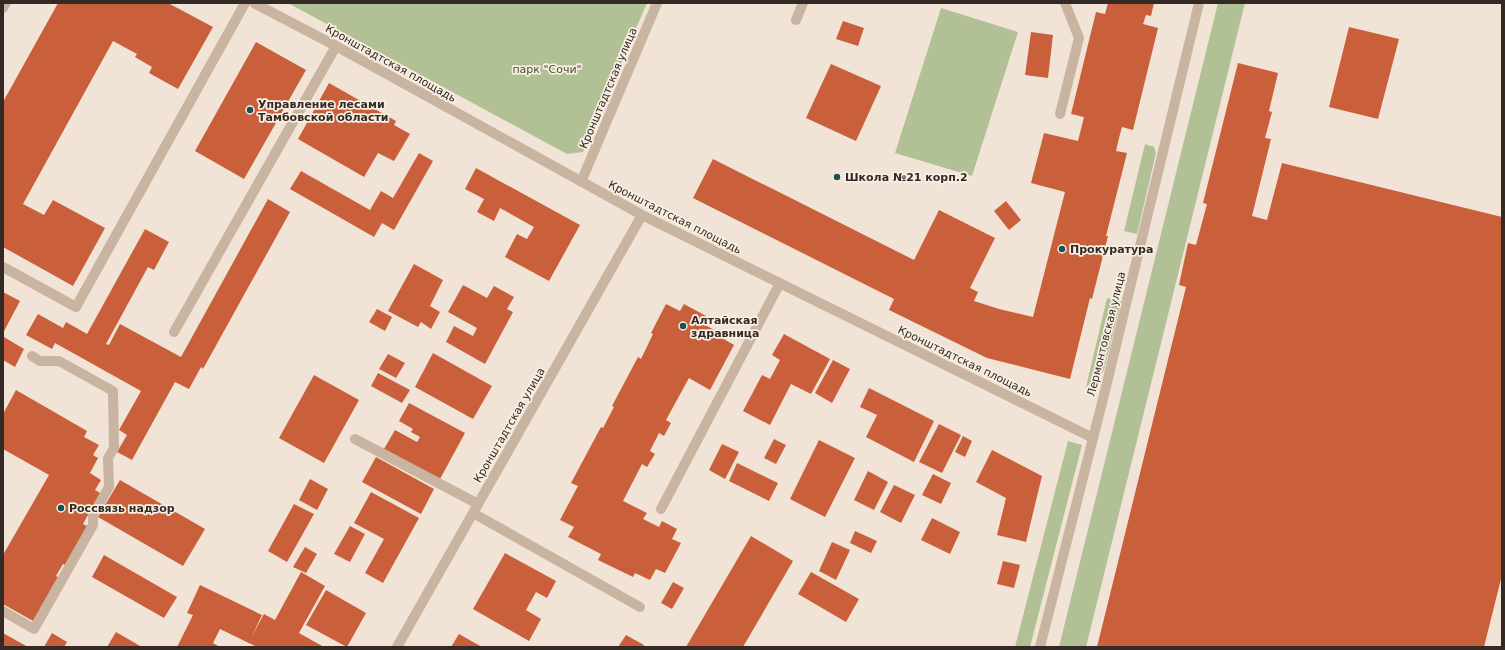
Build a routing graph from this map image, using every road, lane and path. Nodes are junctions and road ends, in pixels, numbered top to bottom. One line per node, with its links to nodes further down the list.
1 (6, 3): 8 (street)
2 (245, 3): 14 (street)
3 (254, 3): 10 (street, Кронштадтская площадь)
4 (657, 3): 12 (street, Кронштадтская улица)
5 (803, 3): 9 (street)
6 (1065, 3): 11 (street)
7 (1199, 3): 18 (street, Лермонтовская улица)
8 (3, 8)
9 (796, 20)
10 (336, 46): 12 (street, Кронштадтская площадь); 16 (street)
11 (1060, 114)
12 (581, 182): 13 (street, Кронштадтская площадь)
13 (642, 215): 15 (street, Кронштадтская площадь); 20 (street, Кронштадтская улица)
14 (3, 267)
15 (780, 283): 18 (street, Кронштадтская площадь); 21 (street)
16 (174, 332)
17 (32, 356): 23 (street)
18 (1093, 438): 25 (street, Лермонтовская улица)
19 (355, 439): 20 (street)
20 (475, 509): 22 (street); 24 (street, Кронштадтская улица)
21 (661, 509)
22 (640, 607)
23 (3, 612)
24 (397, 647)
25 (1040, 647)

